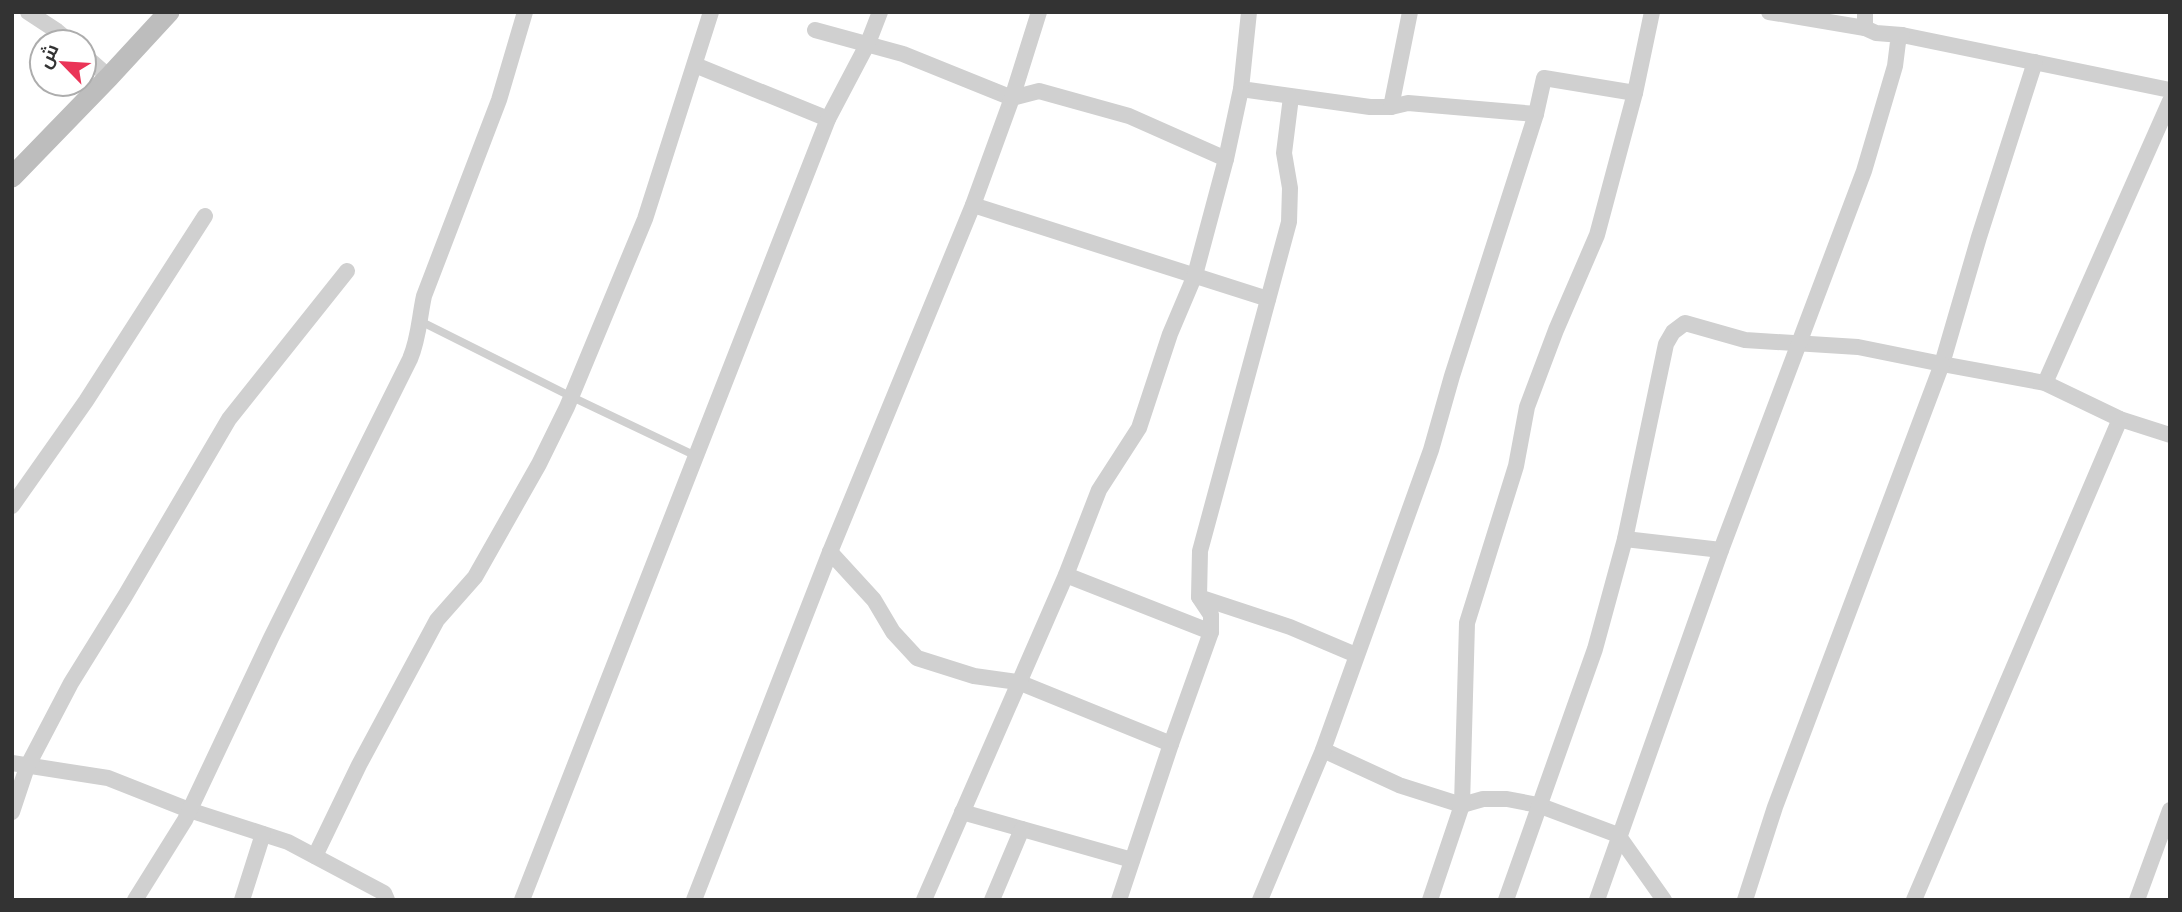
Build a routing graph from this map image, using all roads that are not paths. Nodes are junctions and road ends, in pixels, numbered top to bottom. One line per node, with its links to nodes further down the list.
1 (28, 12): 12 (street)
2 (169, 12): 19 (street)
3 (525, 12): 36 (street)
4 (711, 12): 17 (street)
5 (880, 12): 15 (street)
6 (1039, 12): 24 (street)
7 (1249, 12): 20 (street)
8 (1410, 12): 26 (street)
9 (1653, 12): 22 (street)
10 (1769, 12): 11 (street)
11 (1865, 20): 14 (street)
12 (52, 28)
13 (815, 30): 15 (street)
14 (1902, 35): 16 (street); 37 (street)
15 (868, 43): 24 (street); 28 (street)
16 (2035, 62): 21 (street); 38 (street)
17 (695, 65): 28 (street); 40 (street)
18 (98, 67): 19 (street)
19 (109, 77): 30 (street)
20 (1241, 89): 23 (street); 29 (street)
21 (2170, 90)
22 (1635, 93): 27 (street); 57 (street)
23 (1291, 97): 26 (street); 35 (street)
24 (1012, 98): 29 (street); 31 (street)
25 (2170, 101): 39 (street)
26 (1391, 107): 27 (street)
27 (1536, 114): 51 (street)
28 (828, 119): 43 (street)
29 (1226, 159): 34 (street)
30 (12, 177)
31 (973, 205): 34 (street); 47 (street)
32 (205, 216): 44 (street)
33 (347, 271): 55 (street)
34 (1195, 275): 35 (street); 48 (street)
35 (1268, 299): 49 (street)
36 (418, 320): 40 (lane); 58 (street)
37 (1798, 343): 38 (street); 45 (street); 46 (street)
38 (1942, 365): 39 (street); 80 (street)
39 (2045, 383): 41 (street)
40 (572, 397): 43 (lane); 65 (street)
41 (2120, 419): 42 (street); 81 (street)
42 (2170, 435)
43 (696, 456): 70 (street)
44 (12, 506)
45 (1625, 540): 46 (street); 56 (street)
46 (1721, 550): 64 (street)
47 (830, 552): 52 (street); 71 (street)
48 (1066, 575): 50 (street); 52 (street)
49 (1199, 597): 50 (street); 51 (street)
50 (1210, 632): 53 (street)
51 (1356, 655): 54 (street)
52 (1018, 682): 53 (street); 61 (street)
53 (1171, 744): 66 (street)
54 (1323, 750): 57 (street); 75 (street)
55 (20, 765): 58 (street); 60 (street)
56 (1538, 804): 57 (street); 64 (street); 77 (street)
57 (1462, 805): 76 (street)
58 (189, 810): 63 (street); 67 (street)
59 (2170, 810): 82 (street)
60 (12, 812)
61 (962, 812): 62 (street); 72 (street)
62 (1022, 829): 66 (street); 73 (street)
63 (263, 834): 65 (street); 68 (street)
64 (1618, 835): 78 (street); 79 (street)
65 (315, 856): 69 (street)
66 (1132, 860): 74 (street)
67 (135, 900)
68 (242, 900)
69 (387, 900)
70 (522, 900)
71 (694, 900)
72 (924, 900)
73 (992, 900)
74 (1119, 900)
75 (1260, 900)
76 (1430, 900)
77 (1506, 900)
78 (1597, 900)
79 (1664, 900)
80 (1745, 900)
81 (1914, 900)
82 (2137, 900)

